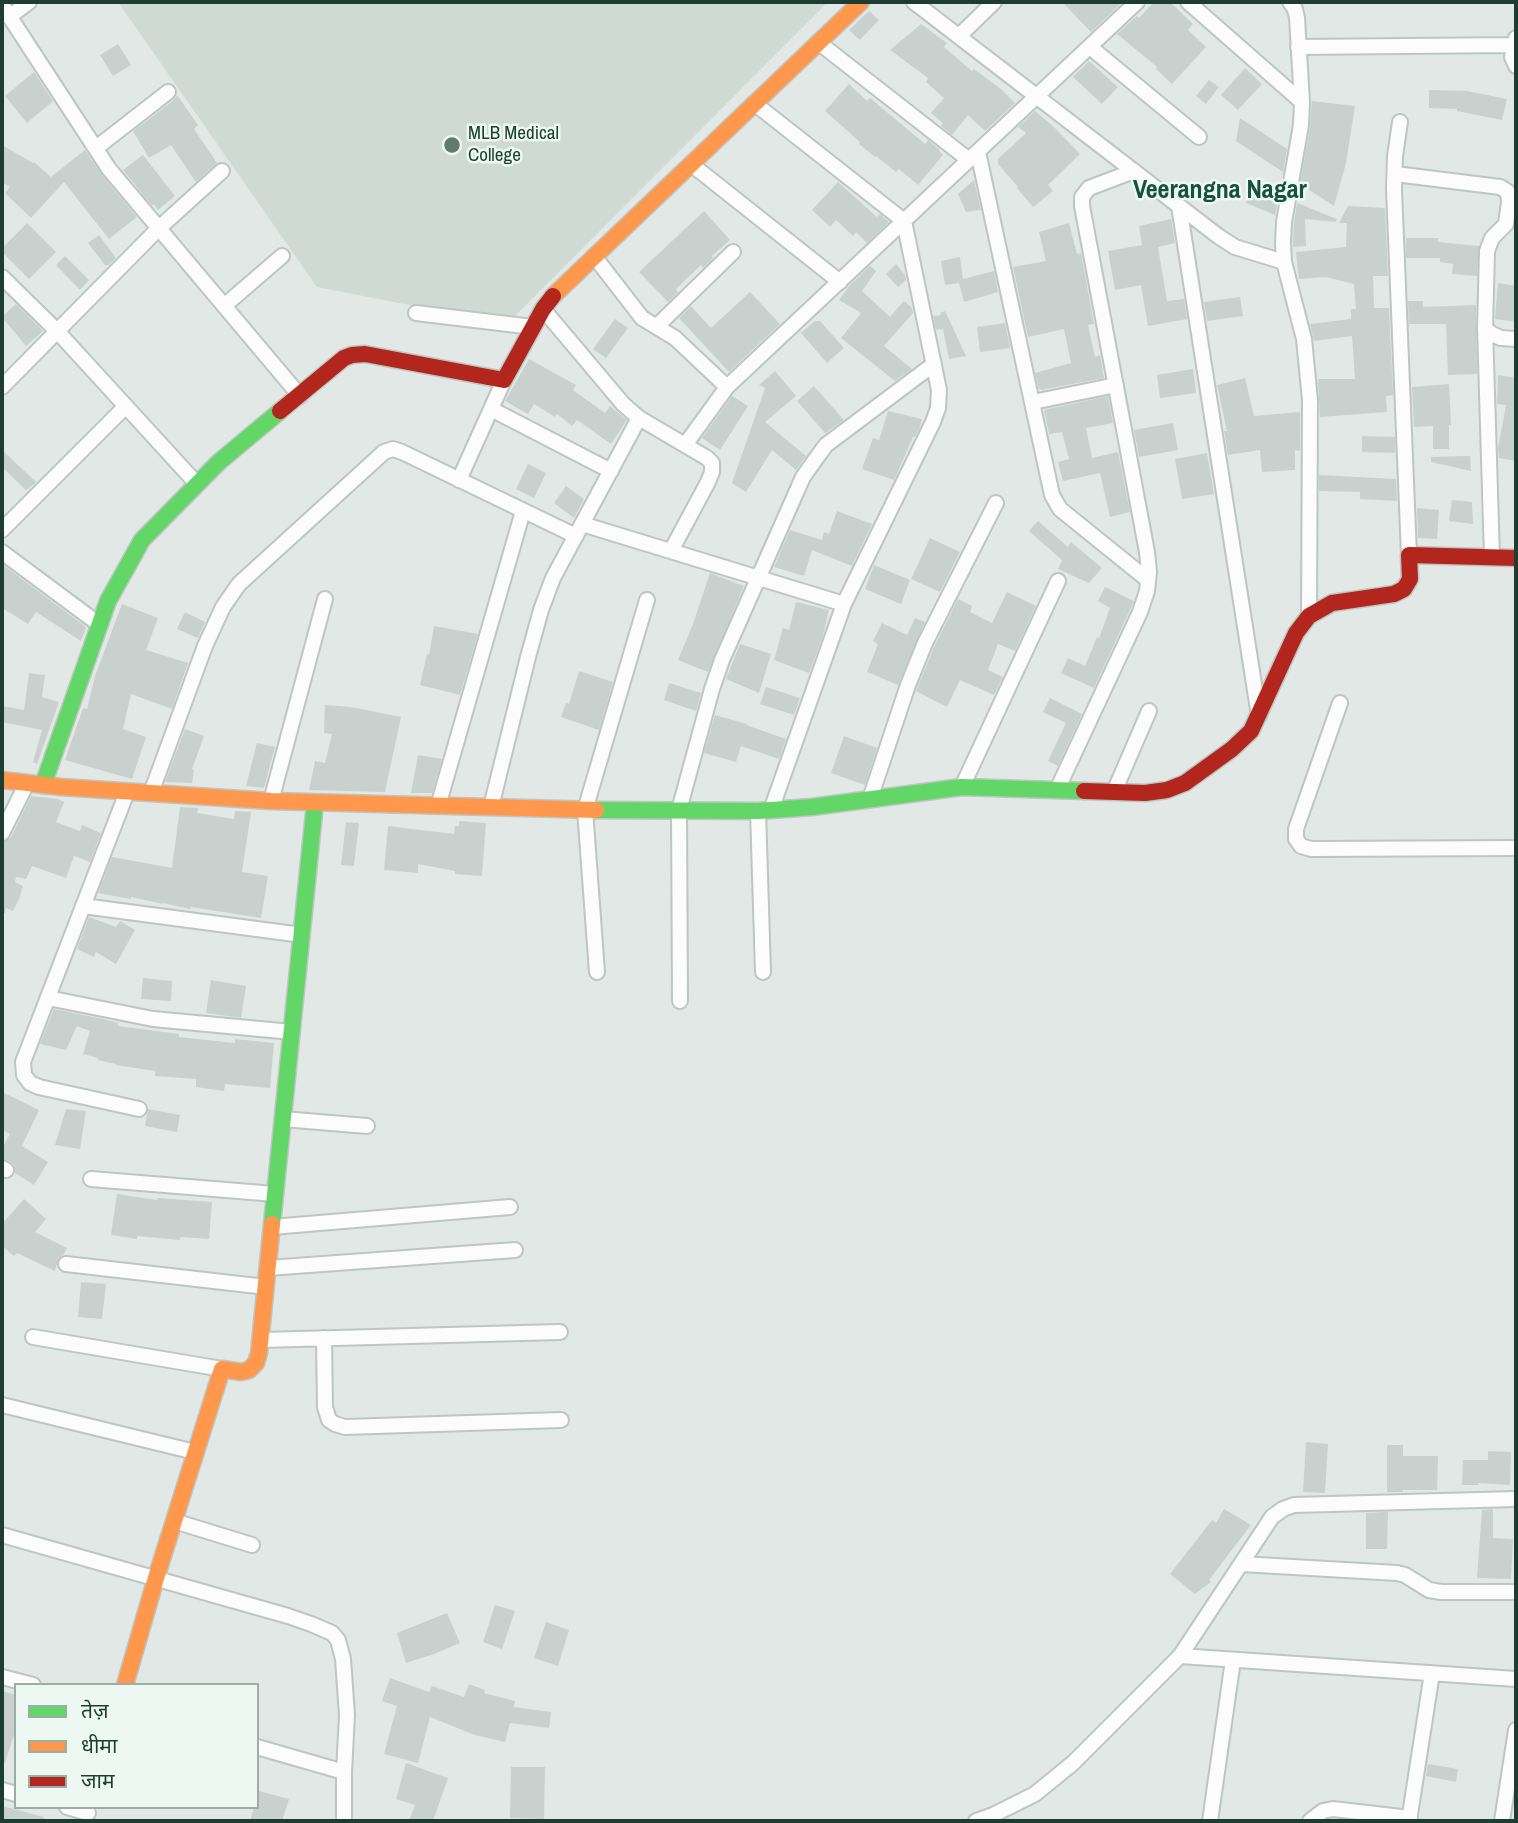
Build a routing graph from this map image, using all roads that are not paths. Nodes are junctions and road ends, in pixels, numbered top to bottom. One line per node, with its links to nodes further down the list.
1 (29, 2): 8 (street)
2 (861, 2): 11 (street)
3 (914, 2): 9 (street)
4 (994, 2): 9 (street)
5 (1137, 2): 12 (street)
6 (1188, 2): 17 (street)
7 (1290, 2): 13 (street)
8 (6, 11): 21 (street)
9 (959, 36): 16 (street)
10 (1515, 41): 13 (street); 14 (street)
11 (818, 42): 18 (street); 22 (street)
12 (1090, 47): 16 (street); 20 (street)
13 (1298, 47): 17 (street)
14 (1516, 66)
15 (167, 92): 21 (street)
16 (1037, 97): 22 (street); 25 (street)
17 (1302, 102): 33 (street)
18 (754, 103): 23 (street); 28 (street)
19 (1400, 122): 26 (street)
20 (1199, 137)
21 (96, 148): 29 (street)
22 (974, 156): 28 (street); 50 (street)
23 (691, 164): 32 (street); 35 (street)
24 (222, 171): 29 (street)
25 (1134, 171): 27 (street); 46 (street)
26 (1395, 174): 41 (street); 64 (street)
27 (1179, 206): 33 (street); 77 (street)
28 (905, 221): 35 (street); 44 (street)
29 (159, 228): 36 (street); 42 (street)
30 (733, 252): 39 (street)
31 (282, 256): 36 (street)
32 (594, 256): 37 (street); 39 (street)
33 (1284, 262): 73 (street)
34 (2, 277): 42 (street)
35 (840, 282): 48 (street)
36 (224, 306): 49 (street)
37 (543, 309): 40 (street); 53 (street)
38 (416, 313): 40 (street)
39 (657, 326): 48 (street)
40 (533, 327): 45 (street)
41 (1485, 328): 43 (street); 65 (street)
42 (57, 331): 47 (street); 51 (street)
43 (1516, 339)
44 (934, 364): 67 (street); 72 (street)
45 (504, 380): 49 (street); 52 (street)
46 (1116, 385): 50 (street); 68 (street)
47 (2, 387)
48 (727, 387): 54 (street)
49 (299, 396): 57 (street)
50 (1033, 402): 68 (street)
51 (126, 406): 57 (street); 60 (street)
52 (491, 409): 55 (street); 56 (street)
53 (639, 418): 54 (street); 55 (street)
54 (685, 445): 62 (street)
55 (611, 471): 61 (street)
56 (459, 480): 59 (street); 84 (street)
57 (197, 484): 74 (street)
58 (996, 503): 85 (street)
59 (523, 511): 61 (street); 88 (street)
60 (2, 530)
61 (579, 530): 62 (street); 89 (street)
62 (671, 551): 67 (street)
63 (2, 552): 74 (street)
64 (1409, 555): 65 (street); 73 (street)
65 (1493, 557): 66 (street)
66 (1516, 558)
67 (758, 578): 72 (street); 91 (street)
68 (1148, 580): 81 (street)
69 (1058, 581): 80 (street)
70 (325, 598): 86 (street)
71 (647, 600): 90 (street)
72 (844, 604): 92 (street)
73 (1309, 616): 77 (street)
74 (100, 625): 79 (street)
75 (1340, 703): 94 (street)
76 (1149, 711): 83 (street)
77 (1259, 716): 83 (street)
78 (2, 780): 79 (street)
79 (35, 784): 82 (street); 93 (street)
80 (962, 787): 81 (street); 85 (street)
81 (1058, 790): 83 (street)
82 (127, 792): 84 (street); 95 (street)
83 (1114, 792)
84 (152, 793): 86 (street)
85 (870, 799): 92 (street)
86 (271, 801): 87 (street)
87 (315, 803): 88 (street); 96 (street)
88 (438, 806): 89 (street)
89 (491, 807): 90 (street)
90 (585, 810): 91 (street); 97 (street)
91 (679, 810): 92 (street); 100 (street)
92 (764, 811): 98 (street)
93 (2, 834)
94 (1516, 848)
95 (83, 906): 96 (street); 99 (street)
96 (302, 935): 101 (street)
97 (597, 972)
98 (763, 972)
99 (48, 998): 101 (street); 102 (street)
100 (680, 1001)
101 (292, 1032): 103 (street)
102 (139, 1109)
103 (283, 1119): 104 (street); 106 (street)
104 (366, 1126)
105 (91, 1179): 106 (street)
106 (275, 1194): 108 (street)
107 (510, 1207): 108 (street)
108 (272, 1227): 111 (street)
109 (515, 1250): 111 (street)
110 (66, 1264): 112 (street)
111 (268, 1268): 112 (street)
112 (266, 1287): 116 (street)
113 (560, 1332): 115 (street)
114 (33, 1338): 117 (street)
115 (324, 1338): 116 (street); 119 (street)
116 (261, 1340): 117 (street)
117 (222, 1369): 120 (street)
118 (2, 1405): 120 (street)
119 (561, 1420)
120 (195, 1452): 122 (street)
121 (1516, 1499): 125 (street)
122 (174, 1521): 124 (street); 126 (street)
123 (2, 1535): 126 (street)
124 (253, 1545)
125 (1241, 1564): 127 (street); 128 (street)
126 (156, 1578): 134 (street); 137 (street)
127 (1516, 1592)
128 (1180, 1656): 129 (street); 140 (street)
129 (1233, 1660): 130 (street); 141 (street)
130 (1432, 1674): 132 (street); 138 (street)
131 (2, 1676): 133 (street)
132 (1516, 1679)
133 (26, 1683)
134 (126, 1683)
135 (1516, 1730): 143 (street)
136 (259, 1748): 137 (street)
137 (344, 1772): 139 (street)
138 (1410, 1820): 142 (street)
139 (344, 1821)
140 (976, 1821)
141 (1210, 1821)
142 (1310, 1821)
143 (1502, 1821)

